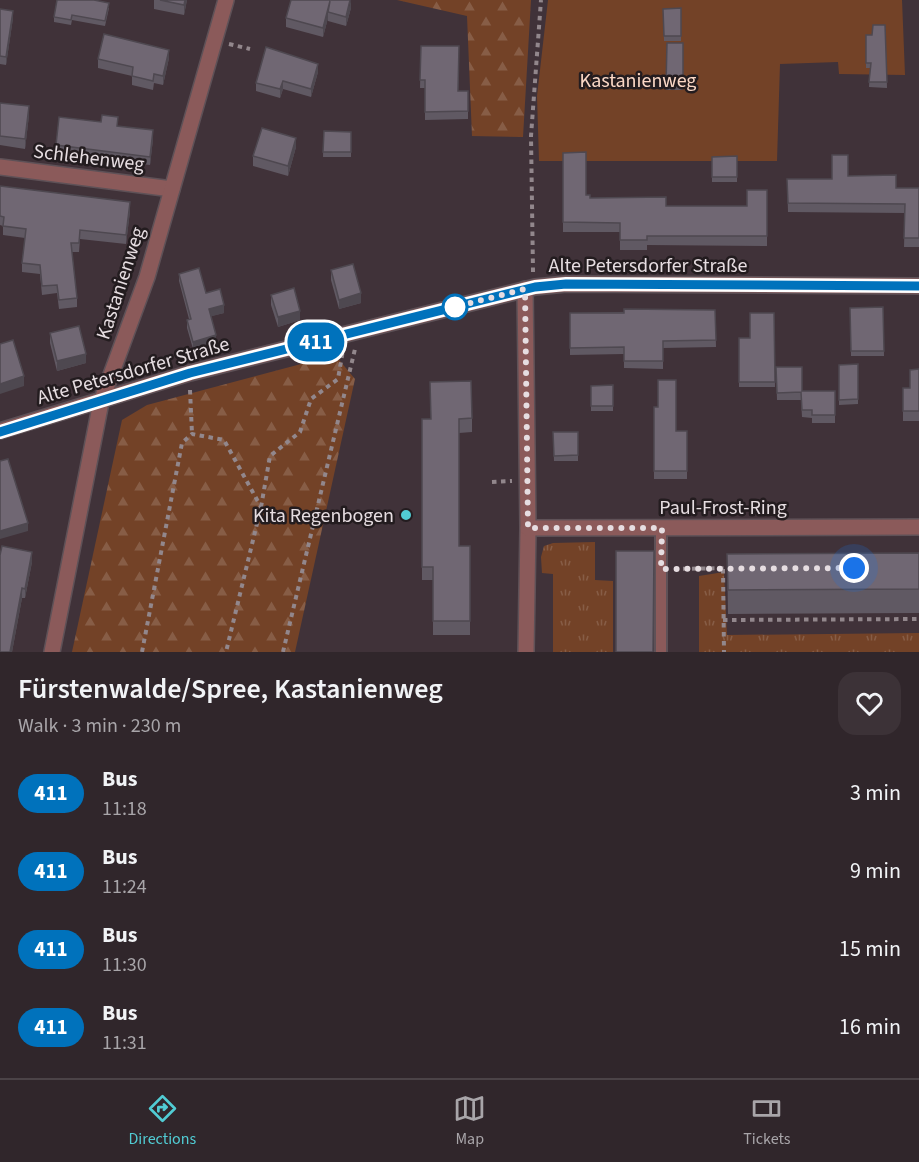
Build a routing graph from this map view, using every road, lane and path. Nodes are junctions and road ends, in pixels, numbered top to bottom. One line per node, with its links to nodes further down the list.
1 (226, 0): 4 (street, Kastanienweg)
2 (541, 0): 6 (path)
3 (0, 167): 4 (street, Schlehenweg)
4 (172, 189): 8 (street, Kastanienweg)
5 (919, 286): 6 (street, Alte Petersdorfer Straße)
6 (530, 288): 7 (street, Alte Petersdorfer Straße); 13 (street)
7 (190, 373): 8 (street, Alte Petersdorfer Straße); 10 (path)
8 (102, 402): 9 (street, Alte Petersdorfer Straße); 20 (street, Kastanienweg)
9 (0, 431)
10 (192, 434): 11 (path); 21 (path)
11 (261, 507): 22 (path); 23 (path)
12 (919, 527): 14 (street, Paul-Frost-Ring)
13 (528, 528): 14 (street, Paul-Frost-Ring); 24 (street)
14 (662, 528): 17 (lane)
15 (723, 568): 16 (path); 17 (path); 19 (path)
16 (735, 568)
17 (661, 569): 25 (lane)
18 (919, 619): 19 (path)
19 (723, 620): 26 (path)
20 (52, 652)
21 (142, 652)
22 (226, 652)
23 (283, 652)
24 (526, 652)
25 (661, 652)
26 (724, 652)

